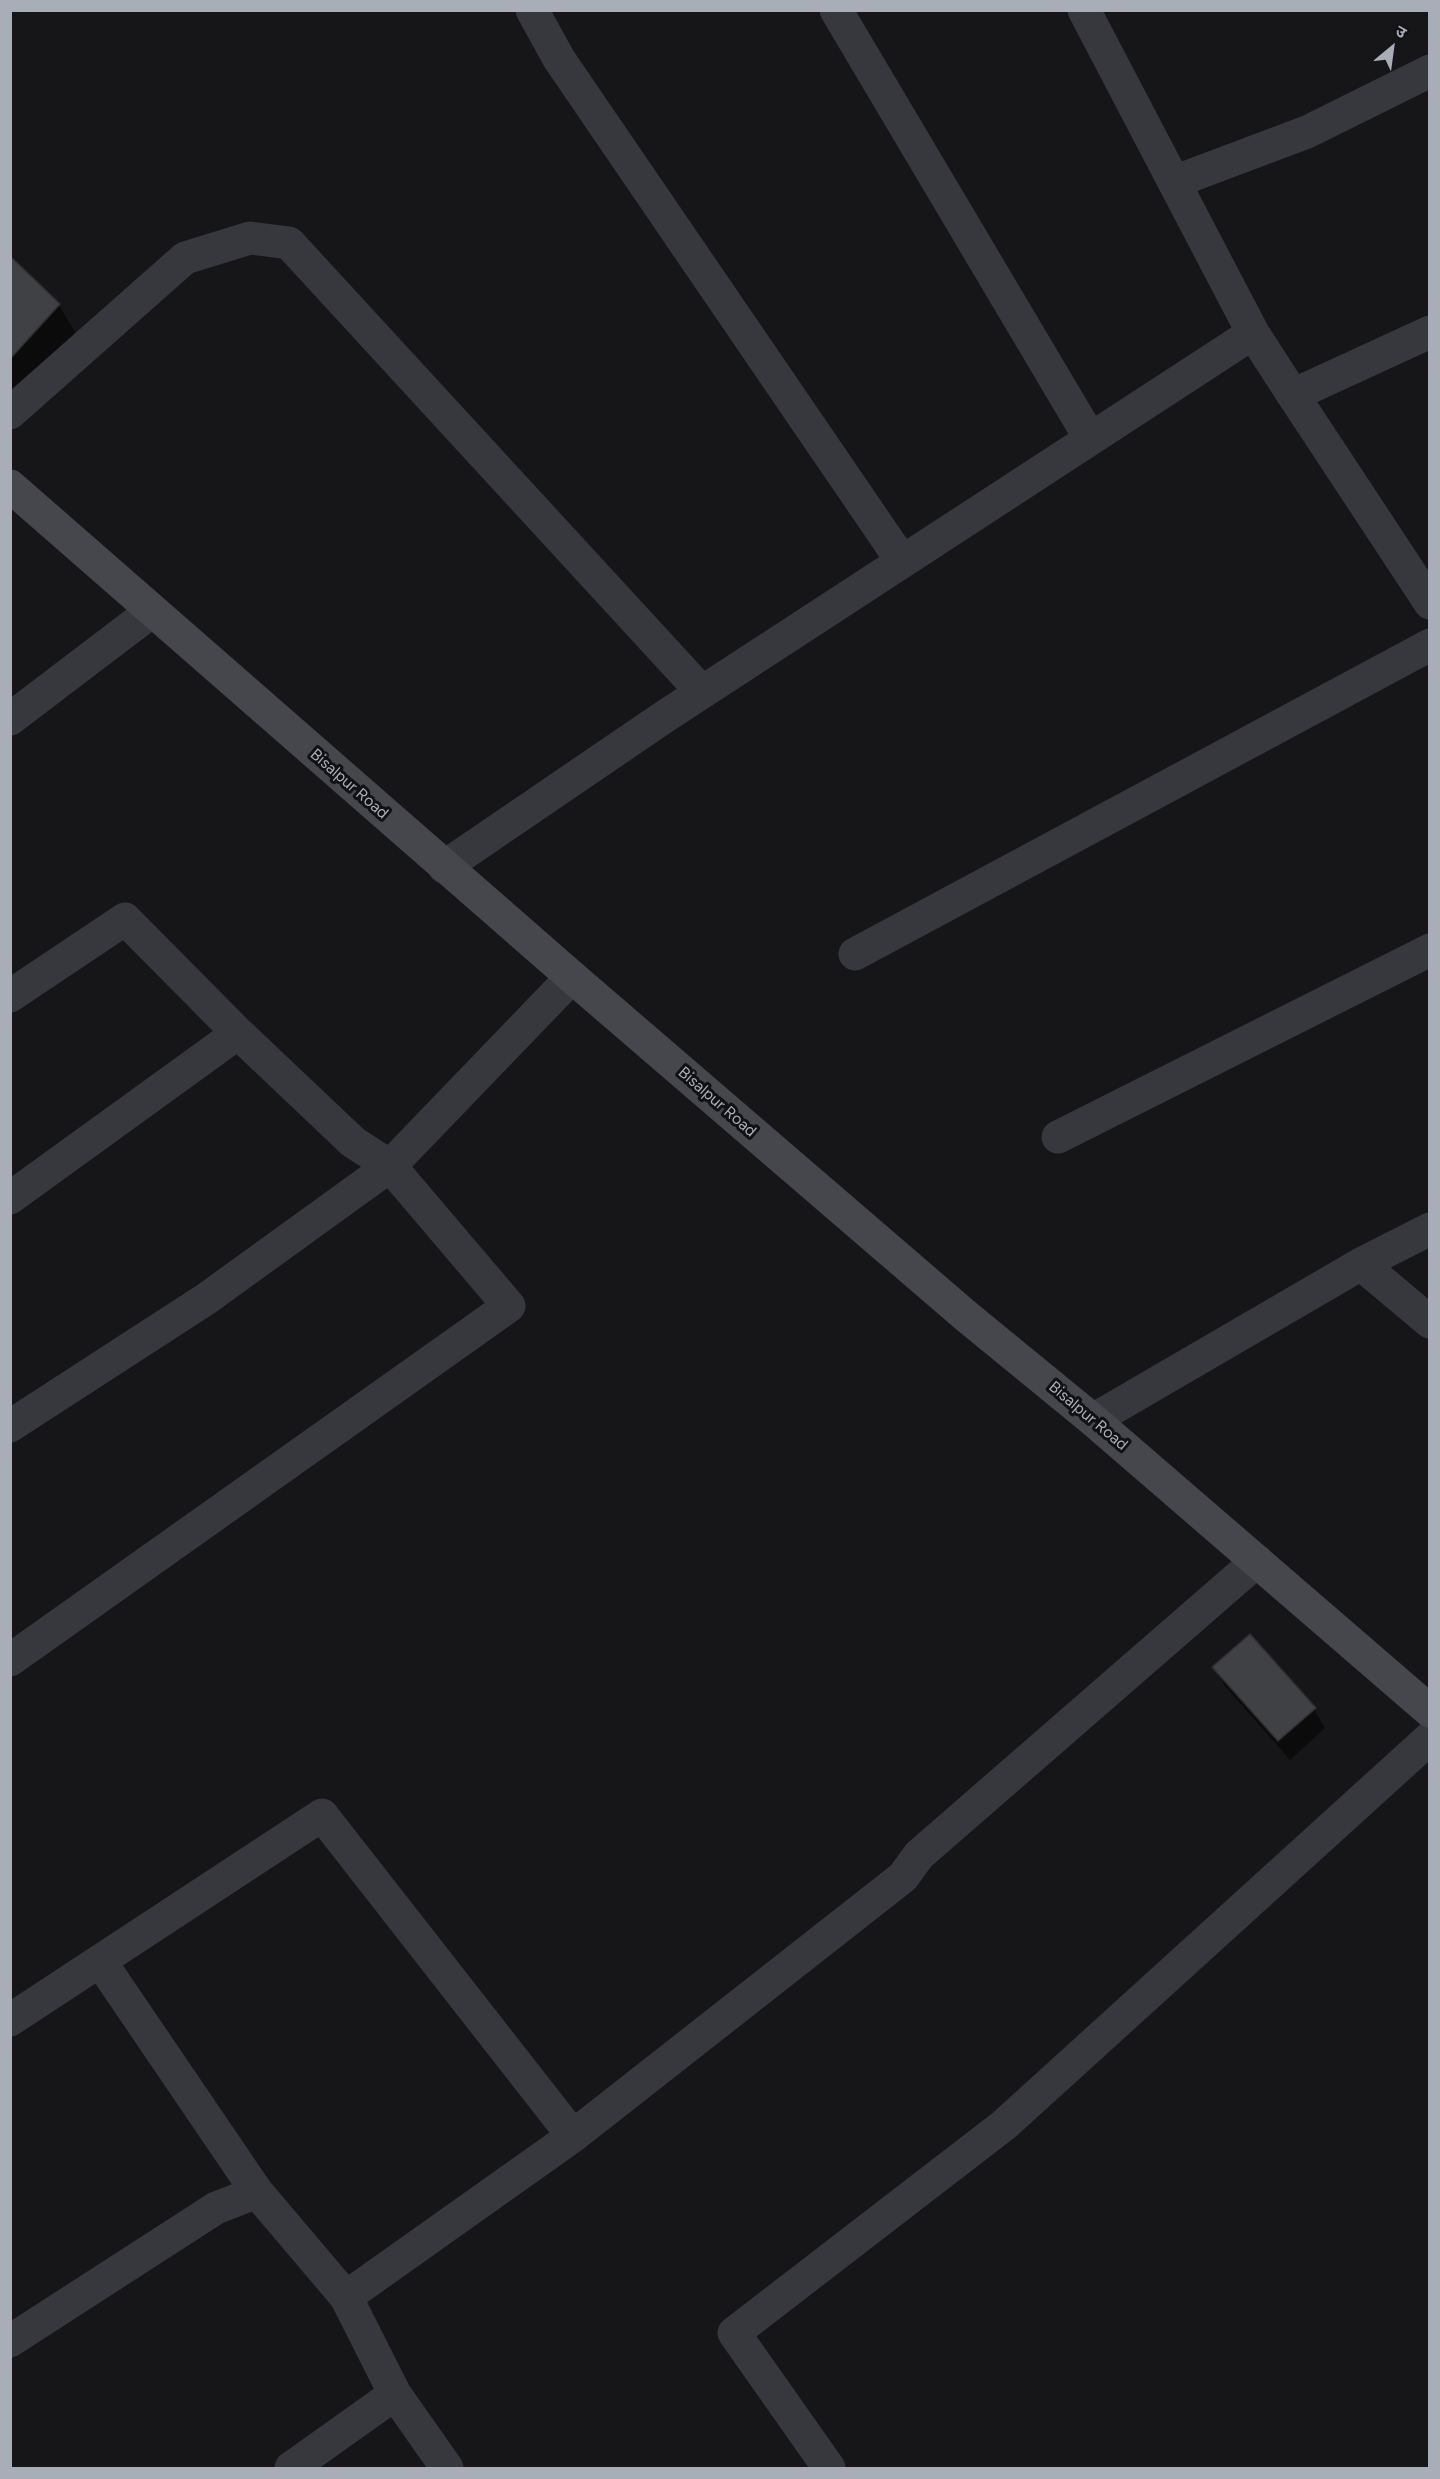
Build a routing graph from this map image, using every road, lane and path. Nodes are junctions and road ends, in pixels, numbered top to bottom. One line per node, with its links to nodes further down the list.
1 (532, 10): 12 (street)
2 (836, 10): 10 (street)
3 (1084, 10): 5 (street)
4 (1430, 71): 5 (street)
5 (1174, 182): 7 (street)
6 (1430, 332): 8 (street)
7 (1253, 333): 8 (street); 10 (street)
8 (1293, 395): 13 (street)
9 (10, 413): 16 (street)
10 (1090, 438): 12 (street)
11 (10, 486): 14 (main road, Bisalpur Road)
12 (902, 561): 16 (street)
13 (1430, 603)
14 (152, 611): 17 (street); 18 (main road, Bisalpur Road)
15 (1430, 645): 20 (street)
16 (702, 692): 18 (street)
17 (10, 719)
18 (444, 867): 21 (main road, Bisalpur Road)
19 (1430, 950): 24 (street)
20 (855, 954)
21 (572, 977): 25 (street); 30 (main road, Bisalpur Road)
22 (10, 996): 23 (street)
23 (238, 1033): 25 (street); 26 (street)
24 (1058, 1137)
25 (390, 1166): 31 (street); 33 (street)
26 (10, 1198)
27 (1430, 1229): 28 (street)
28 (1361, 1264): 29 (street); 30 (street)
29 (1430, 1322)
30 (1093, 1420): 32 (main road, Bisalpur Road)
31 (10, 1426)
32 (1257, 1561): 34 (main road, Bisalpur Road); 38 (street)
33 (10, 1660)
34 (1430, 1711)
35 (1430, 1738): 45 (street)
36 (100, 1961): 37 (street); 38 (street); 39 (street)
37 (10, 2020)
38 (573, 2136): 40 (street)
39 (257, 2192): 40 (street); 41 (street)
40 (346, 2297): 42 (street)
41 (10, 2341)
42 (395, 2394): 43 (street); 44 (street)
43 (291, 2469)
44 (447, 2469)
45 (829, 2469)

